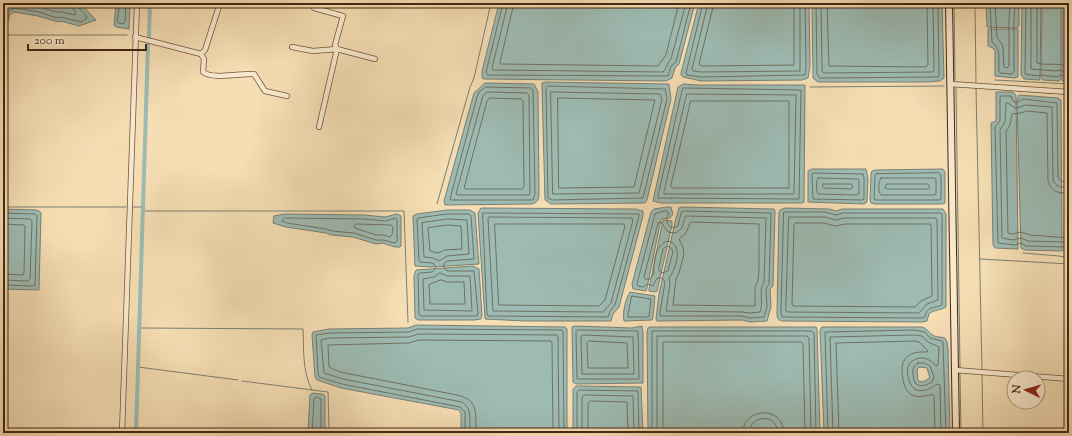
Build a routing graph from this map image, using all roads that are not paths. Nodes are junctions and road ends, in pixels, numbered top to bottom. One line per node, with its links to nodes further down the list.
1 (136, 3): 5 (street)
2 (220, 3): 8 (street)
3 (310, 3): 7 (street)
4 (949, 3): 10 (street)
5 (135, 37): 8 (street); 16 (street)
6 (292, 47): 7 (street)
7 (337, 49): 9 (street); 13 (street)
8 (201, 54): 12 (street)
9 (375, 59)
10 (950, 84): 11 (street); 14 (street)
11 (1069, 92)
12 (287, 96)
13 (319, 127)
14 (955, 370): 15 (street); 17 (street)
15 (1069, 379)
16 (122, 433)
17 (956, 433)

